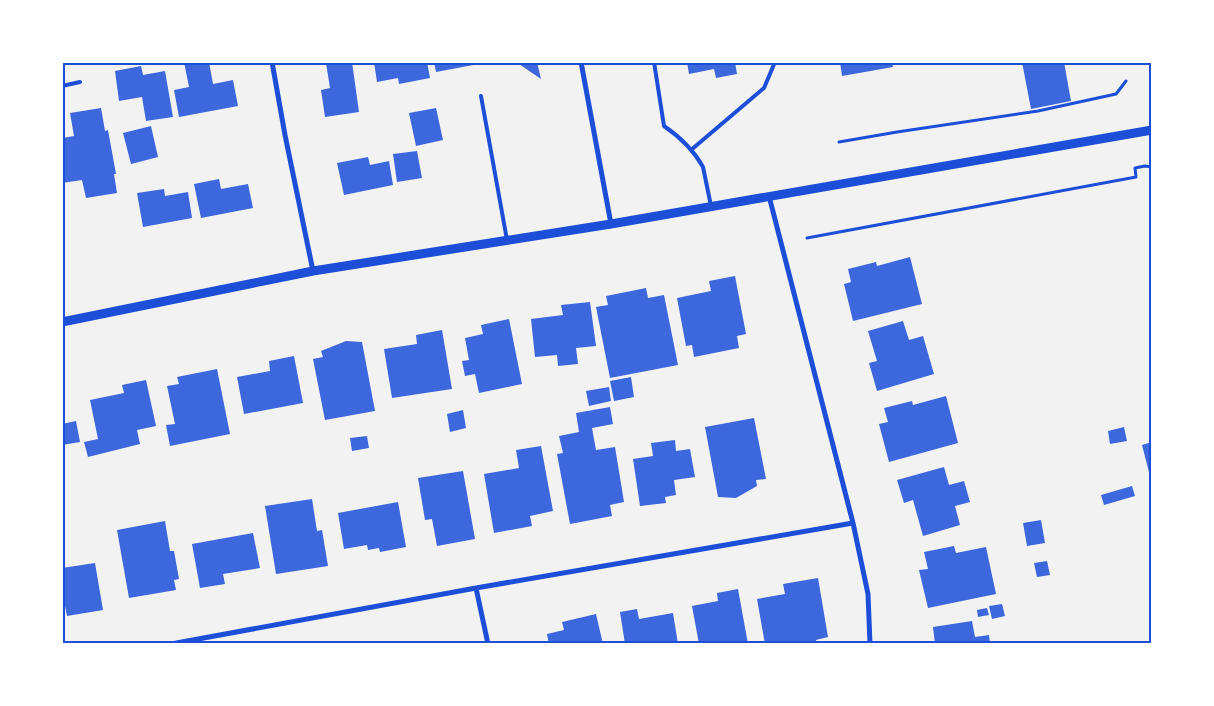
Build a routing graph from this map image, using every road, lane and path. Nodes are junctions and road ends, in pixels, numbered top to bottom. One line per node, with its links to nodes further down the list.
1 (272, 62): 18 (street)
2 (581, 62): 15 (street)
3 (654, 62): 11 (lane)
4 (776, 62): 11 (lane)
5 (1126, 81): 10 (path)
6 (80, 82): 7 (lane)
7 (62, 86)
8 (481, 96): 17 (lane)
9 (1152, 130): 13 (street)
10 (839, 142)
11 (691, 150): 14 (lane)
12 (1152, 167): 16 (path)
13 (769, 196): 14 (street); 20 (street)
14 (711, 206): 15 (street)
15 (611, 224): 17 (street)
16 (807, 238)
17 (507, 240): 18 (street)
18 (313, 271): 19 (street)
19 (62, 322)
20 (853, 523): 21 (street); 24 (street)
21 (476, 588): 22 (street); 23 (street)
22 (171, 644)
23 (488, 644)
24 (870, 644)

